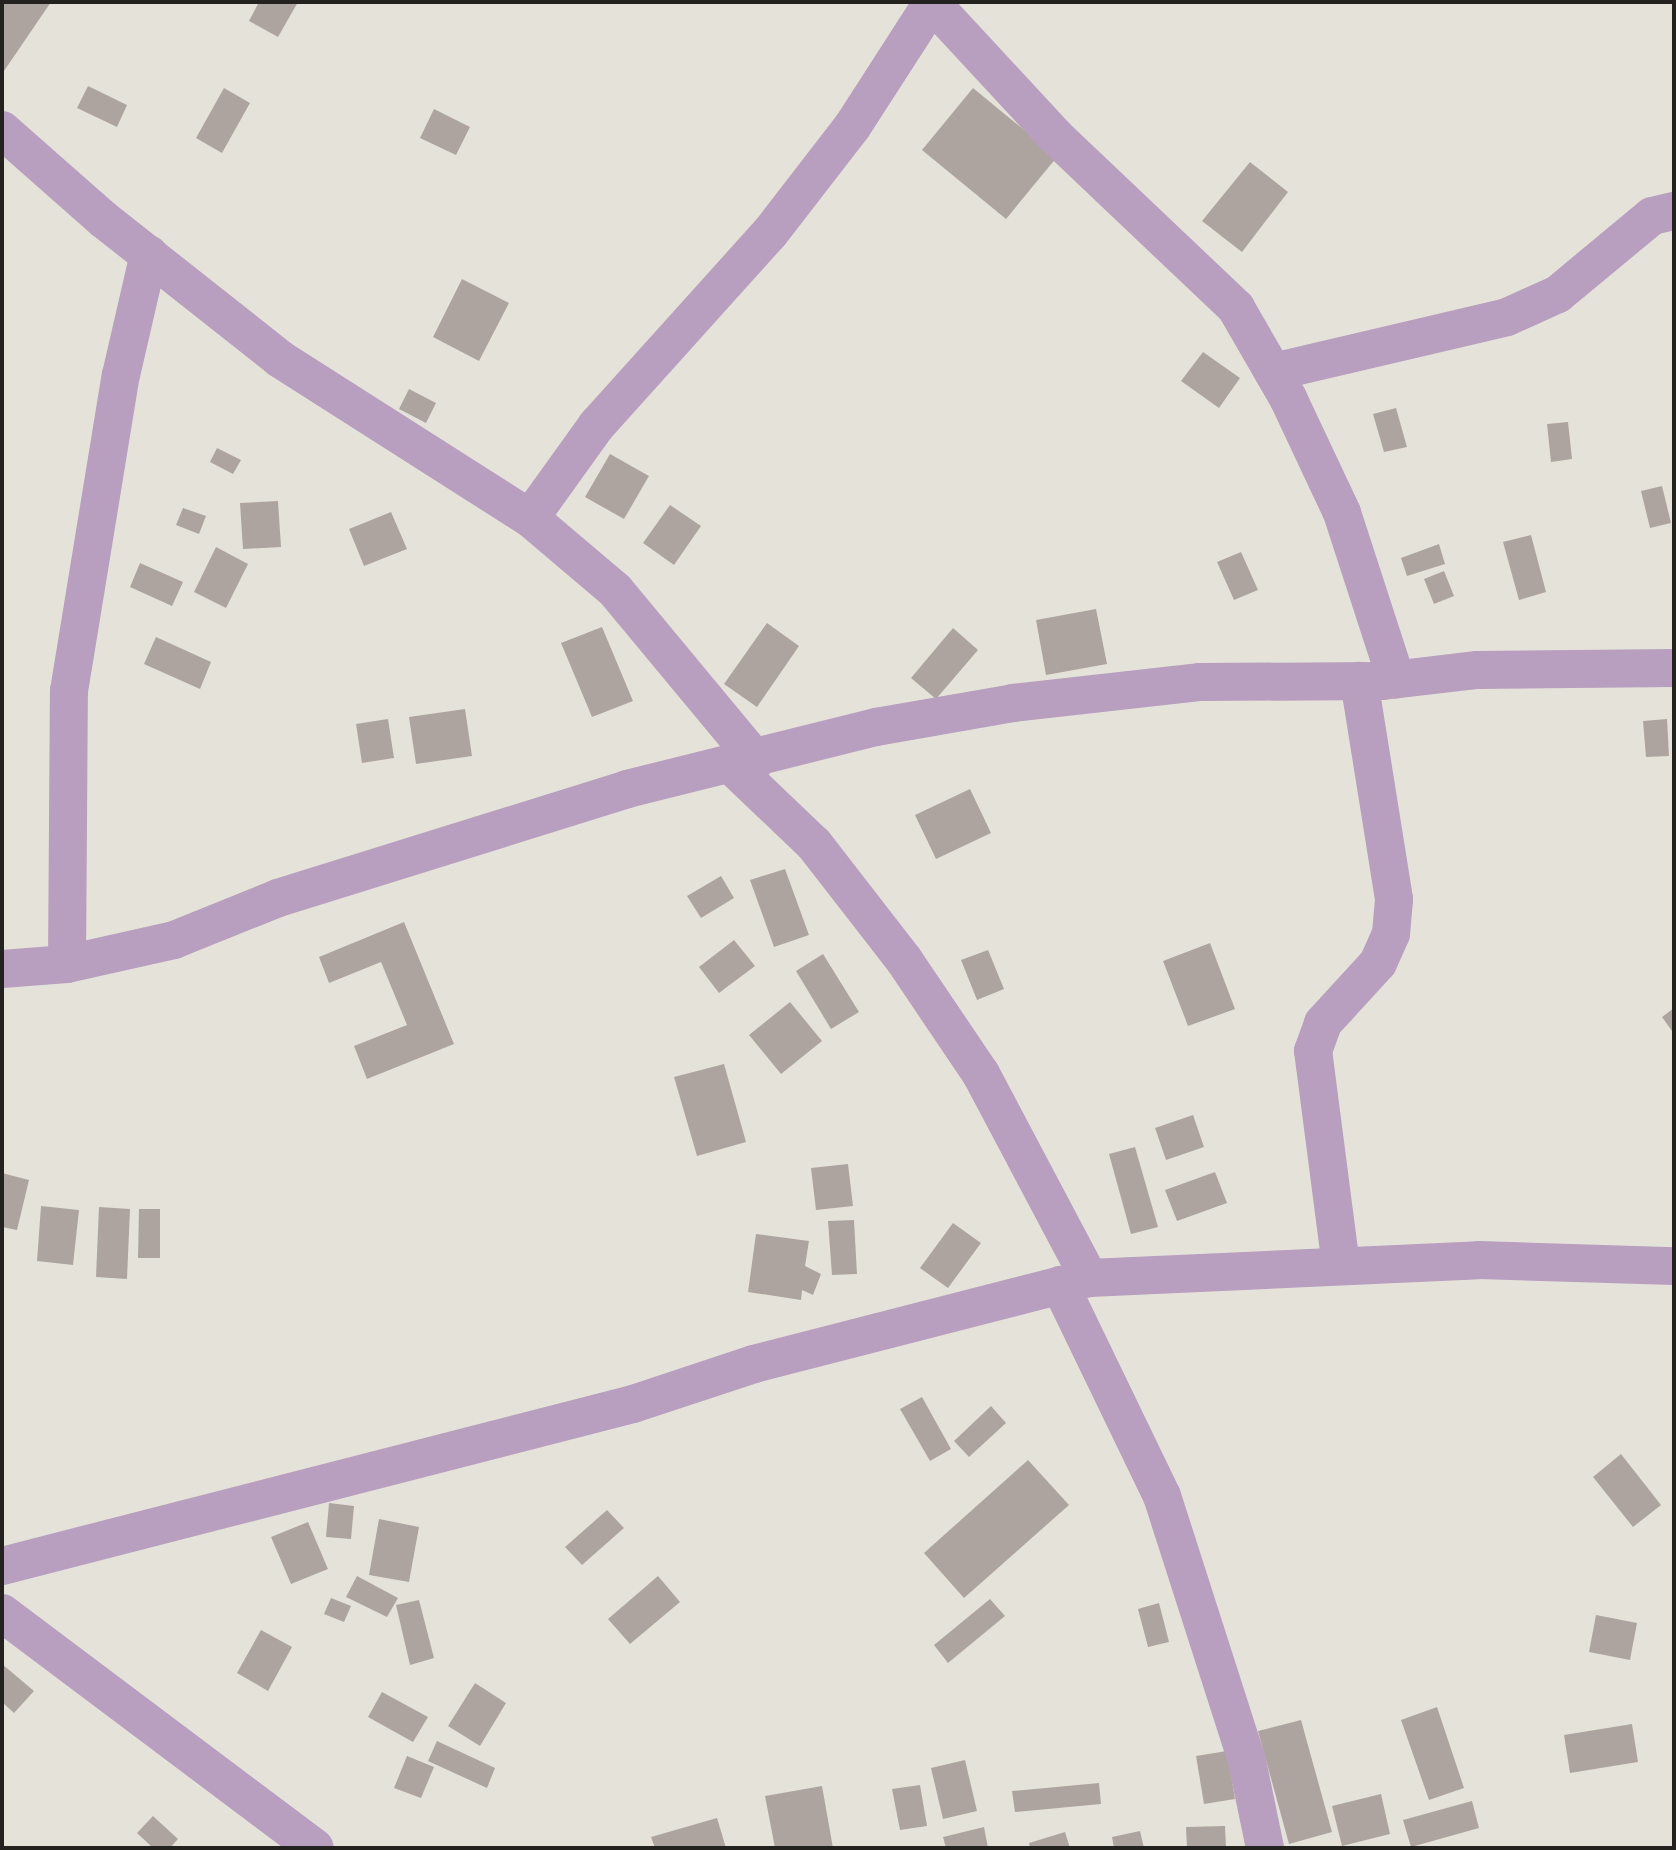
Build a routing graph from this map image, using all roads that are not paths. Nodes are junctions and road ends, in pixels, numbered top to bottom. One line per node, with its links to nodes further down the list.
1 (931, 2): 5 (street); 6 (street)
2 (2, 130): 4 (street)
3 (1674, 211): 5 (street)
4 (149, 254): 6 (street); 10 (street)
5 (1273, 372): 8 (street)
6 (530, 519): 9 (street)
7 (1674, 668): 8 (street)
8 (1378, 680): 9 (street); 12 (street)
9 (744, 763): 10 (street); 14 (street)
10 (67, 964): 11 (street)
11 (2, 969)
12 (1341, 1266): 13 (street); 14 (street)
13 (1674, 1266)
14 (1075, 1282): 15 (street); 18 (street)
15 (2, 1566)
16 (2, 1614): 17 (street)
17 (315, 1848)
18 (1265, 1848)

